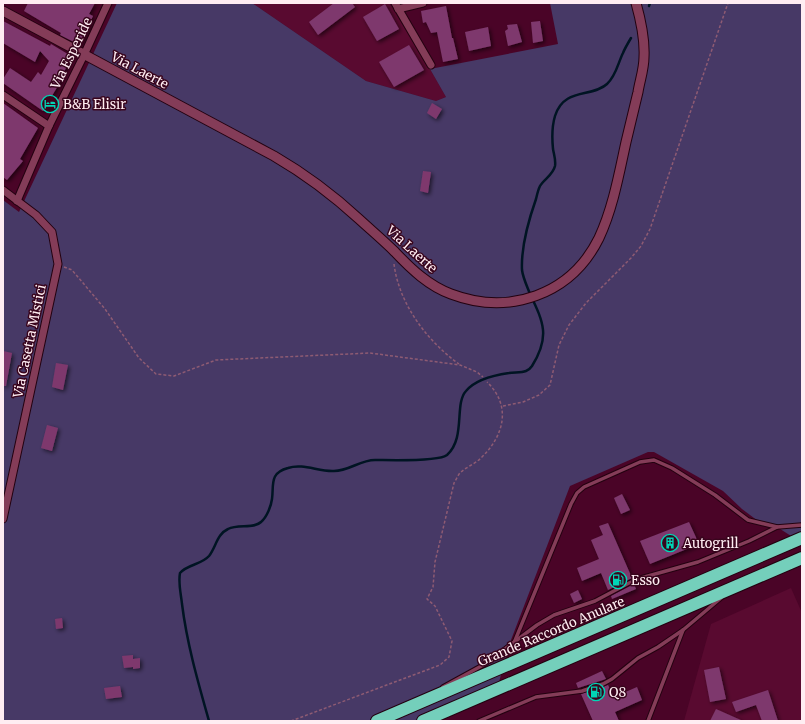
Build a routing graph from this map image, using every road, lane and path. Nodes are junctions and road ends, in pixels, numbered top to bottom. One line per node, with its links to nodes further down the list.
1 (108, 3): 7 (street, Via Esperide)
2 (423, 3): 5 (street)
3 (636, 3): 13 (street, Via Laerte)
4 (728, 3): 18 (path)
5 (396, 6): 8 (street)
6 (3, 10): 7 (street, Via Laerte)
7 (84, 55): 10 (street, Via Esperide); 13 (street, Via Laerte)
8 (431, 65)
9 (3, 95): 10 (street)
10 (49, 126): 12 (street, Via Esperide)
11 (3, 190): 12 (street, Via Casetta Mistici)
12 (17, 201): 14 (street, Via Casetta Mistici)
13 (394, 252): 15 (path)
14 (58, 264): 15 (path); 19 (street, Via Casetta Mistici)
15 (460, 365): 16 (path)
16 (483, 377)
17 (488, 382): 18 (path)
18 (502, 406): 28 (path)
19 (3, 519)
20 (802, 525): 21 (lane)
21 (777, 527): 26 (lane); 26 (lane)
22 (802, 538): 27 (highway, Grande Raccordo Anulare)
23 (802, 558): 24 (highway)
24 (747, 581): 25 (lane); 30 (highway)
25 (683, 630): 31 (lane); 32 (lane)
26 (514, 643): 27 (lane)
27 (410, 707): 29 (highway, Grande Raccordo Anulare)
28 (291, 721)
29 (377, 721)
30 (424, 721)
31 (479, 721)
32 (648, 721)

